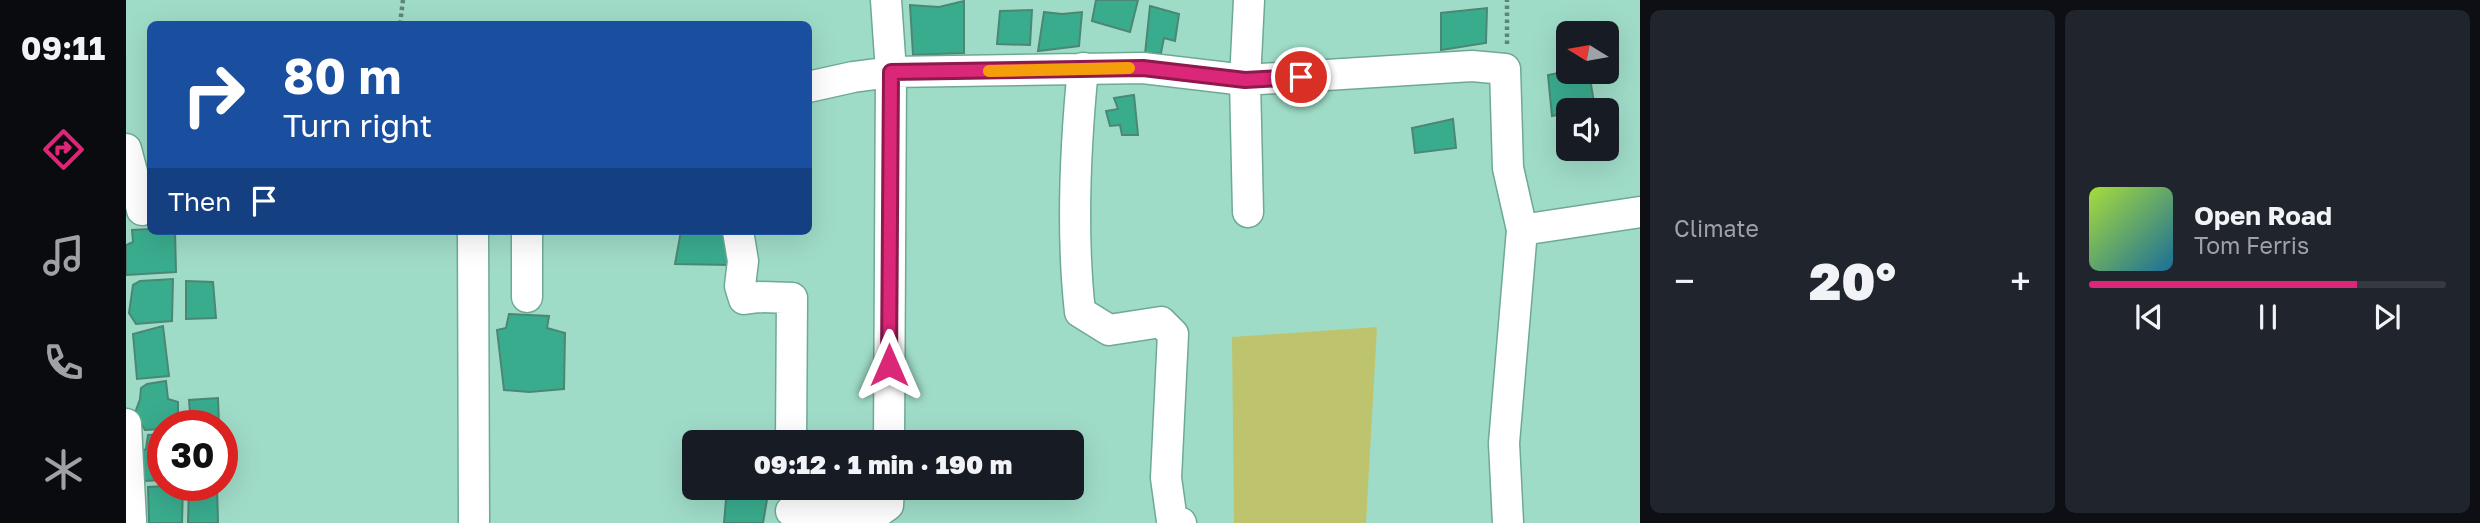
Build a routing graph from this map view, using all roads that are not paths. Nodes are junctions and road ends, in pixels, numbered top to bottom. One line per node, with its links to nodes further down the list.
1 (886, 0): 4 (street)
2 (1249, 0): 5 (street)
3 (1083, 68): 4 (street); 5 (street); 23 (street)
4 (891, 72): 6 (street); 18 (street)
5 (1245, 80): 9 (street); 11 (street)
6 (812, 86)
7 (126, 149): 8 (street)
8 (140, 211)
9 (1248, 212)
10 (1640, 212): 11 (street)
11 (1522, 230): 24 (street)
12 (473, 235): 22 (street)
13 (527, 235): 15 (street)
14 (739, 235): 17 (street)
15 (527, 297)
16 (126, 424): 21 (street)
17 (791, 430)
18 (889, 430)
19 (888, 500): 20 (street)
20 (791, 507)
21 (131, 521)
22 (474, 523)
23 (1181, 523)
24 (1508, 523)

